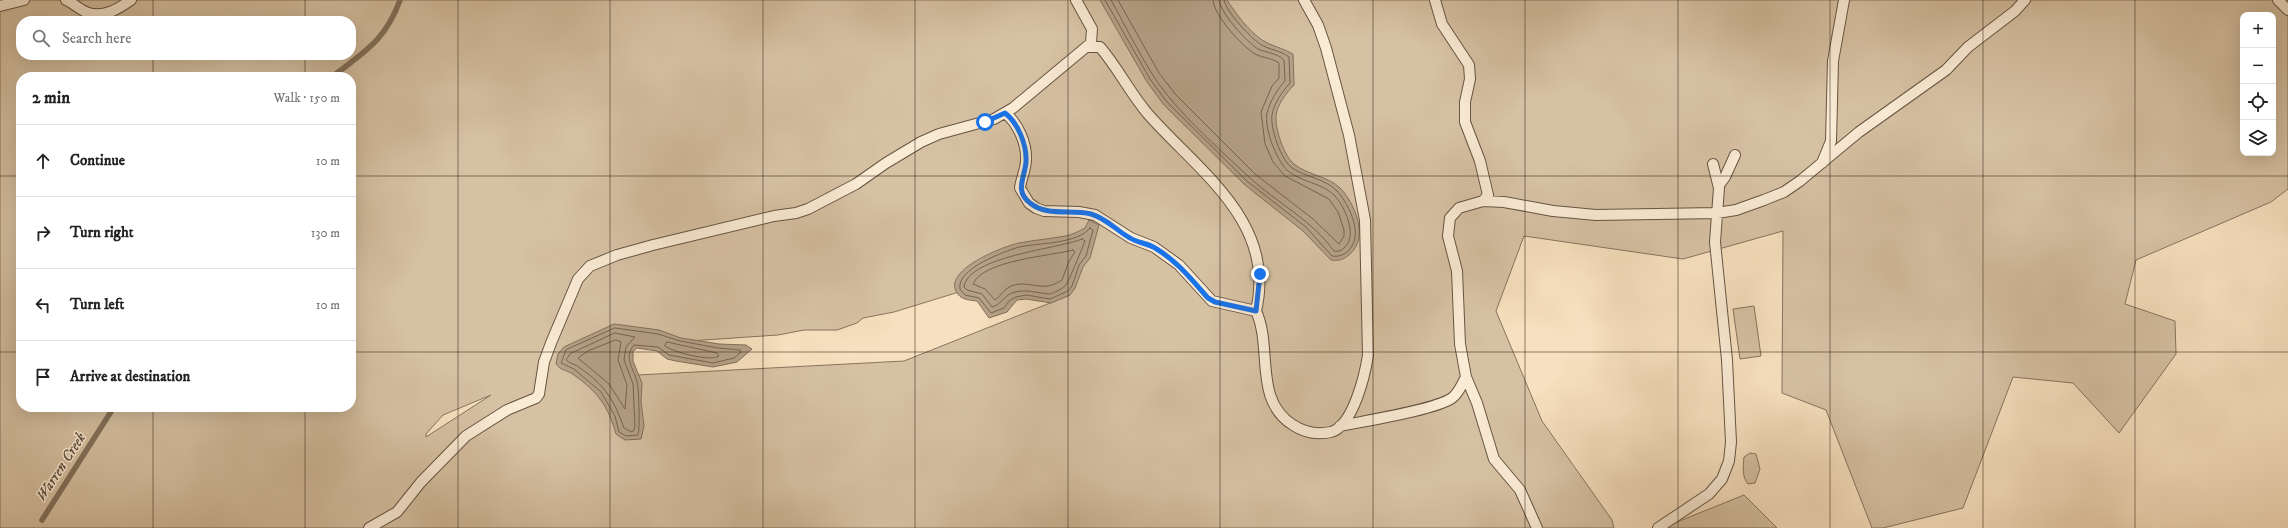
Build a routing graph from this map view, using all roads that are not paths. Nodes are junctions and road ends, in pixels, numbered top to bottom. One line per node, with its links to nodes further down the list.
1 (24, 0): 10 (lane)
2 (66, 0): 3 (lane)
3 (131, 0)
4 (1076, 0): 12 (lane)
5 (1304, 0): 26 (lane)
6 (1435, 0): 20 (lane)
7 (1844, 0): 18 (lane)
8 (2025, 0): 18 (lane)
9 (2278, 0): 11 (lane)
10 (0, 6)
11 (2288, 10)
12 (1092, 32): 13 (lane); 14 (lane)
13 (1086, 47): 14 (lane); 15 (lane)
14 (1100, 47): 24 (lane)
15 (1005, 113): 24 (lane); 27 (lane)
16 (1735, 155): 19 (lane)
17 (1713, 164): 19 (lane)
18 (1821, 165): 21 (lane)
19 (1718, 185): 22 (lane)
20 (1483, 202): 22 (lane); 25 (lane)
21 (1734, 211): 22 (lane); 23 (lane)
22 (1717, 213): 23 (lane)
23 (1716, 231): 29 (lane)
24 (1256, 311): 26 (lane)
25 (1466, 377): 26 (lane); 28 (lane)
26 (1340, 426)
27 (369, 528)
28 (1537, 528)
29 (1658, 528)

